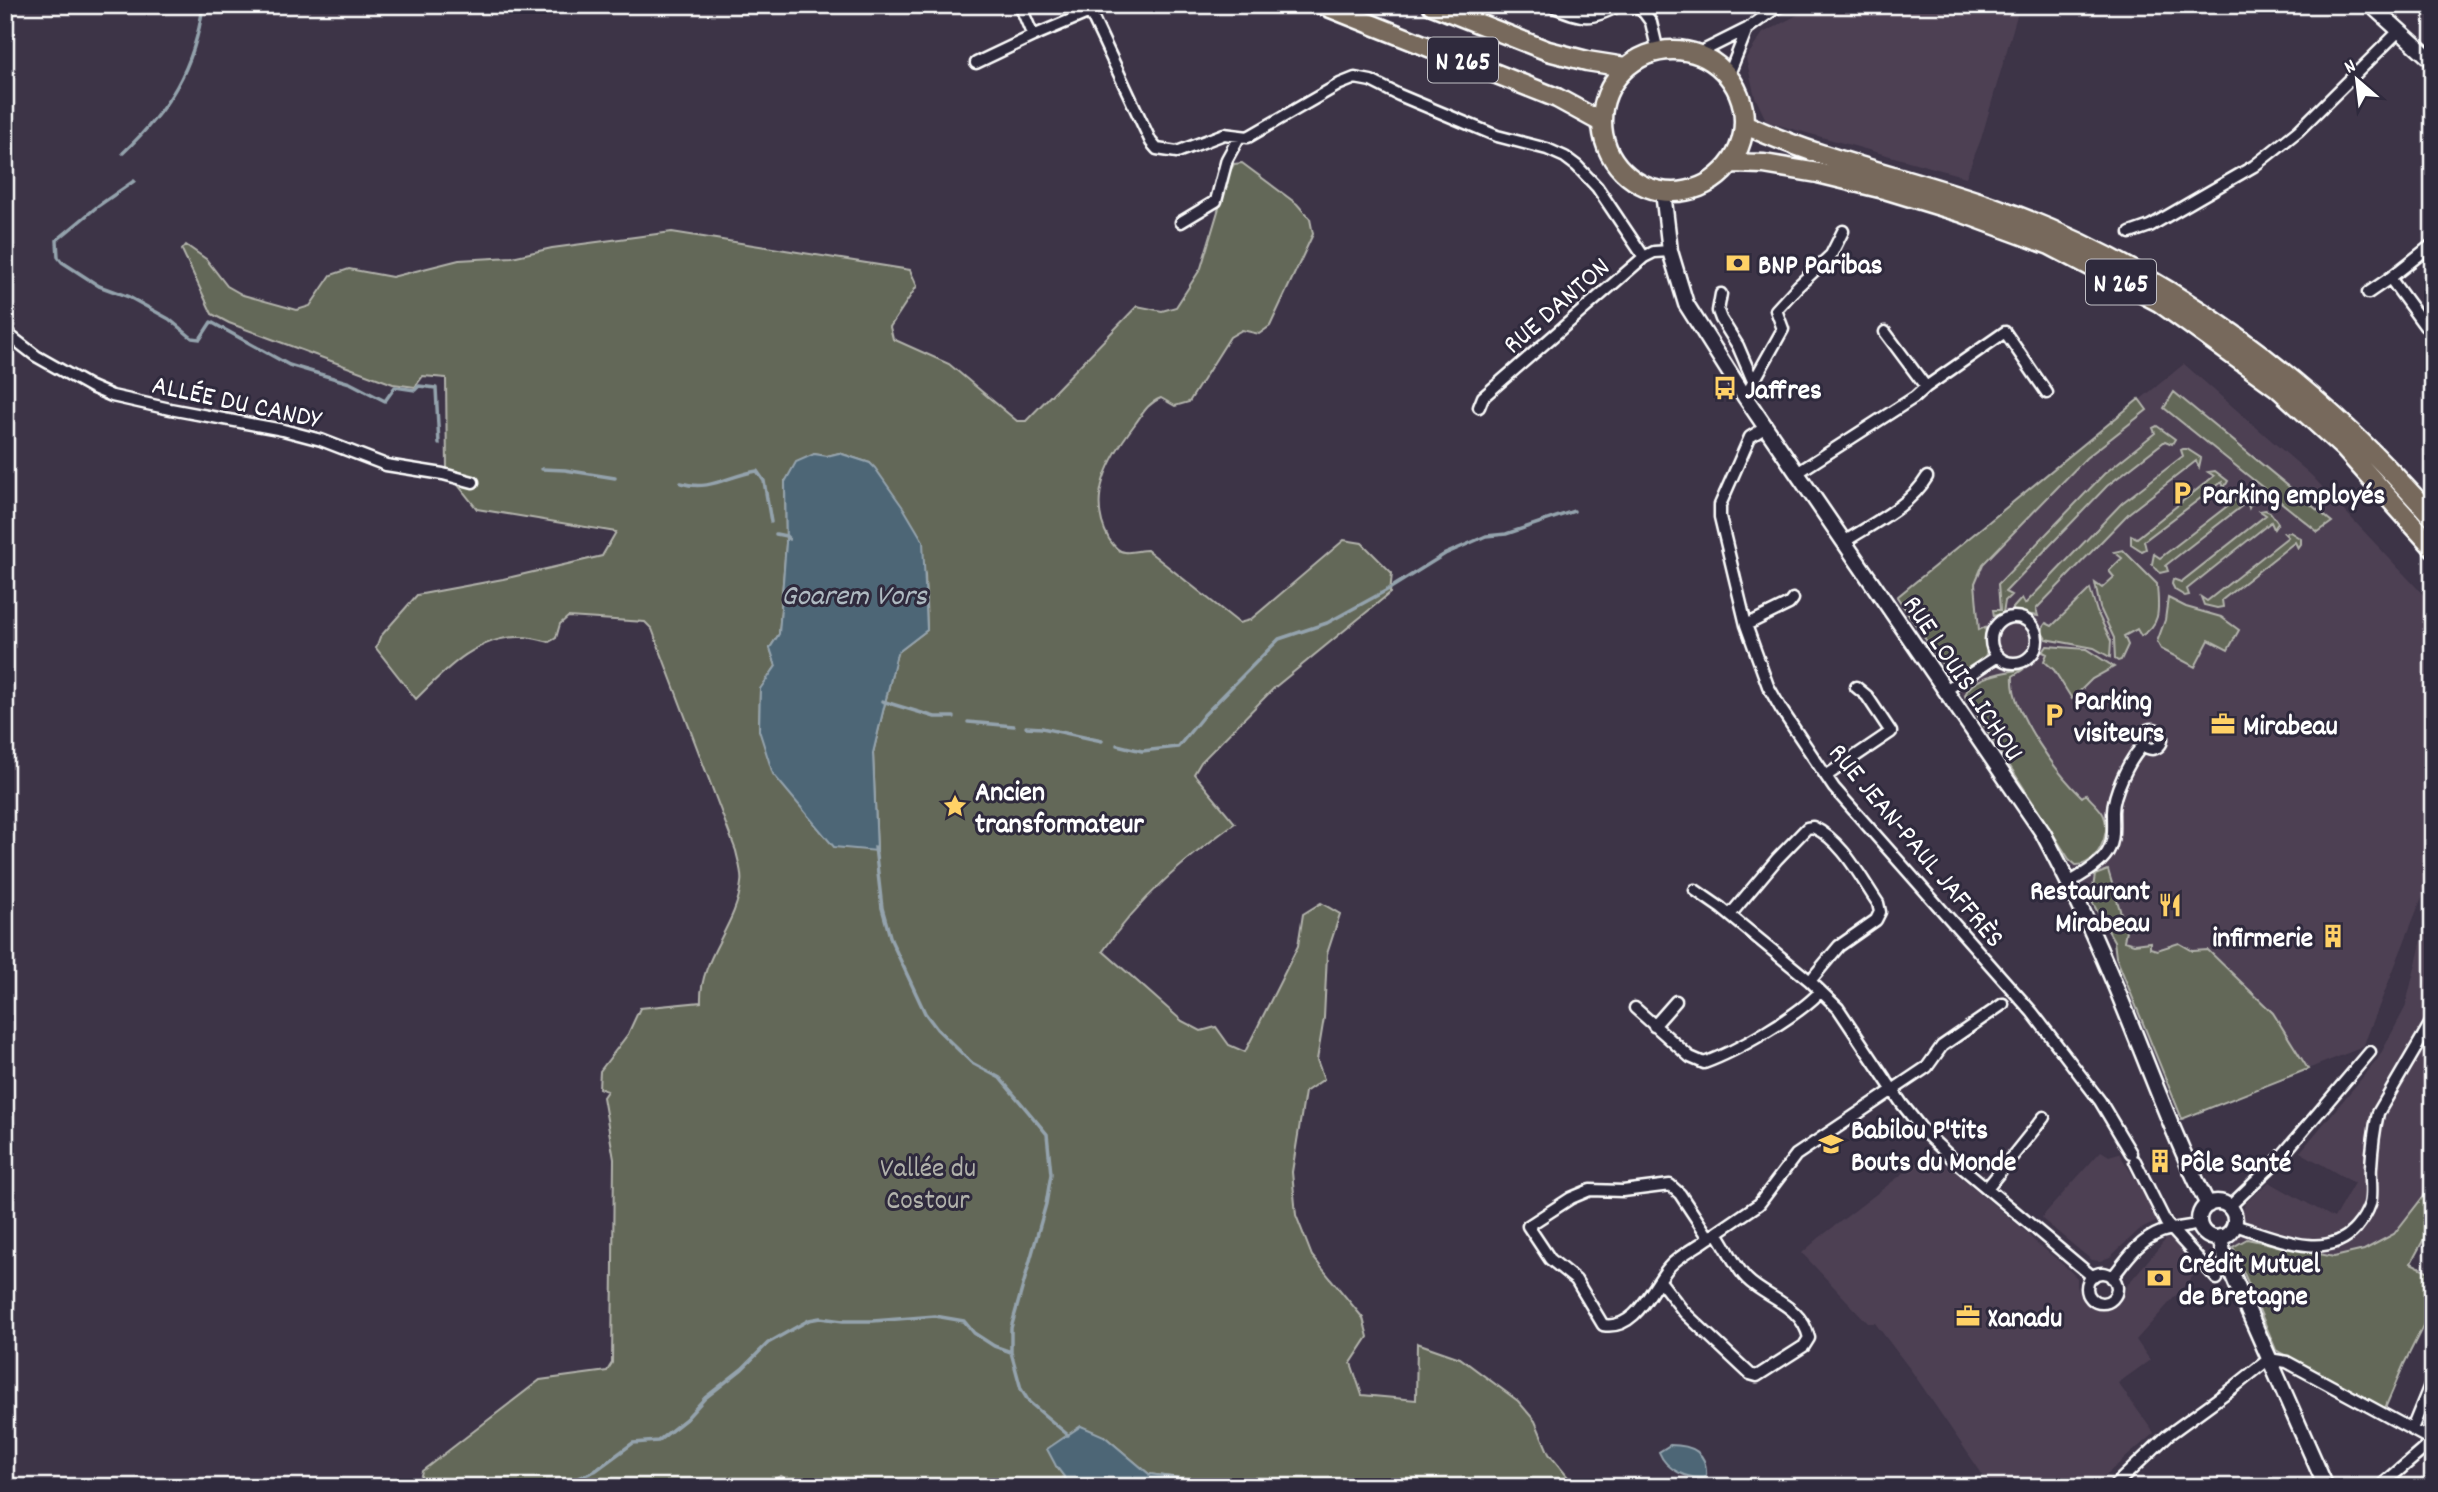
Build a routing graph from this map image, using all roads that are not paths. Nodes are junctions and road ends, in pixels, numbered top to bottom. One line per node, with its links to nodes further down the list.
1 (1020, 5): 11 (street)
2 (1323, 5): 18 (highway, N 265)
3 (1432, 5): 16 (highway, N 265)
4 (1549, 5): 5 (street)
5 (1620, 5)
6 (1627, 5): 12 (street)
7 (1784, 5): 9 (street)
8 (2371, 5): 10 (main road)
9 (1747, 29): 13 (street); 17 (street)
10 (2399, 31): 14 (main road); 25 (street)
11 (1032, 36): 15 (street); 20 (street)
12 (1658, 52): 13 (highway); 16 (highway)
13 (1697, 54): 17 (highway)
14 (2433, 61)
15 (976, 63)
16 (1625, 67): 18 (highway)
17 (1728, 77): 19 (highway)
18 (1601, 122): 22 (highway)
19 (1744, 124): 21 (highway); 44 (highway, N 265)
20 (1239, 137): 23 (street); 28 (street)
21 (1731, 163): 22 (highway); 46 (highway, N 265)
22 (1662, 192): 27 (main road, RUE LOUIS LICHOU)
23 (1181, 222)
24 (1843, 231): 35 (street)
25 (2130, 233)
26 (2433, 244): 29 (street)
27 (1670, 251): 28 (street, RUE DANTON); 38 (main road, RUE LOUIS LICHOU)
28 (1644, 257): 39 (street, RUE DANTON)
29 (2390, 278): 30 (street); 33 (street)
30 (2368, 293)
31 (1721, 294): 35 (street)
32 (1885, 331): 36 (street)
33 (2433, 331)
34 (5, 332): 43 (street, ALLÉE DU CANDY)
35 (1753, 382): 38 (street)
36 (1926, 387): 37 (street); 41 (street)
37 (2047, 393)
38 (1745, 397): 40 (main road, RUE LOUIS LICHOU)
39 (1479, 407)
40 (1766, 427): 41 (main road, RUE LOUIS LICHOU); 48 (street, RUE JEAN-PAUL JAFFRÈS)
41 (1797, 473): 45 (main road, RUE LOUIS LICHOU)
42 (1927, 477): 45 (street)
43 (472, 482)
44 (2433, 518)
45 (1844, 542): 51 (main road, RUE LOUIS LICHOU)
46 (2433, 547)
47 (1793, 599): 48 (street)
48 (1746, 625): 53 (street, RUE JEAN-PAUL JAFFRÈS)
49 (1998, 656): 49 (street); 51 (street)
50 (1856, 687): 53 (street)
51 (1946, 690): 54 (main road, RUE LOUIS LICHOU)
52 (2144, 745): 54 (street)
53 (1826, 776): 73 (street, RUE JEAN-PAUL JAFFRÈS)
54 (2069, 883): 69 (main road, RUE LOUIS LICHOU)
55 (1695, 890): 56 (street)
56 (1730, 915): 57 (street); 57 (street)
57 (1810, 981): 58 (street)
58 (1820, 992): 63 (street); 66 (street)
59 (1676, 1000): 63 (street)
60 (2003, 1004): 66 (street)
61 (1634, 1008): 63 (street)
62 (2433, 1019): 64 (street)
63 (1654, 1026)
64 (2428, 1037): 72 (street)
65 (2370, 1052): 70 (street)
66 (1893, 1090): 68 (street); 74 (street)
67 (2044, 1117): 68 (street)
68 (1987, 1188): 76 (street)
69 (2208, 1205): 70 (main road); 71 (main road)
70 (2229, 1207): 72 (main road)
71 (2200, 1224): 73 (street); 75 (main road)
72 (2234, 1225): 75 (main road)
73 (2173, 1229): 77 (street); 78 (street, RUE JEAN-PAUL JAFFRÈS)
74 (1713, 1235): 79 (street); 79 (street); 79 (street)
75 (2220, 1237): 80 (main road)
76 (2092, 1277): 77 (street); 77 (street)
77 (2112, 1278)
78 (2217, 1279)
79 (1660, 1281)
80 (2269, 1359): 82 (street); 84 (street); 85 (main road)
81 (2433, 1377): 82 (street)
82 (2412, 1429): 83 (street)
83 (2433, 1441): 86 (street)
84 (2113, 1487)
85 (2326, 1487)
86 (2385, 1487)

